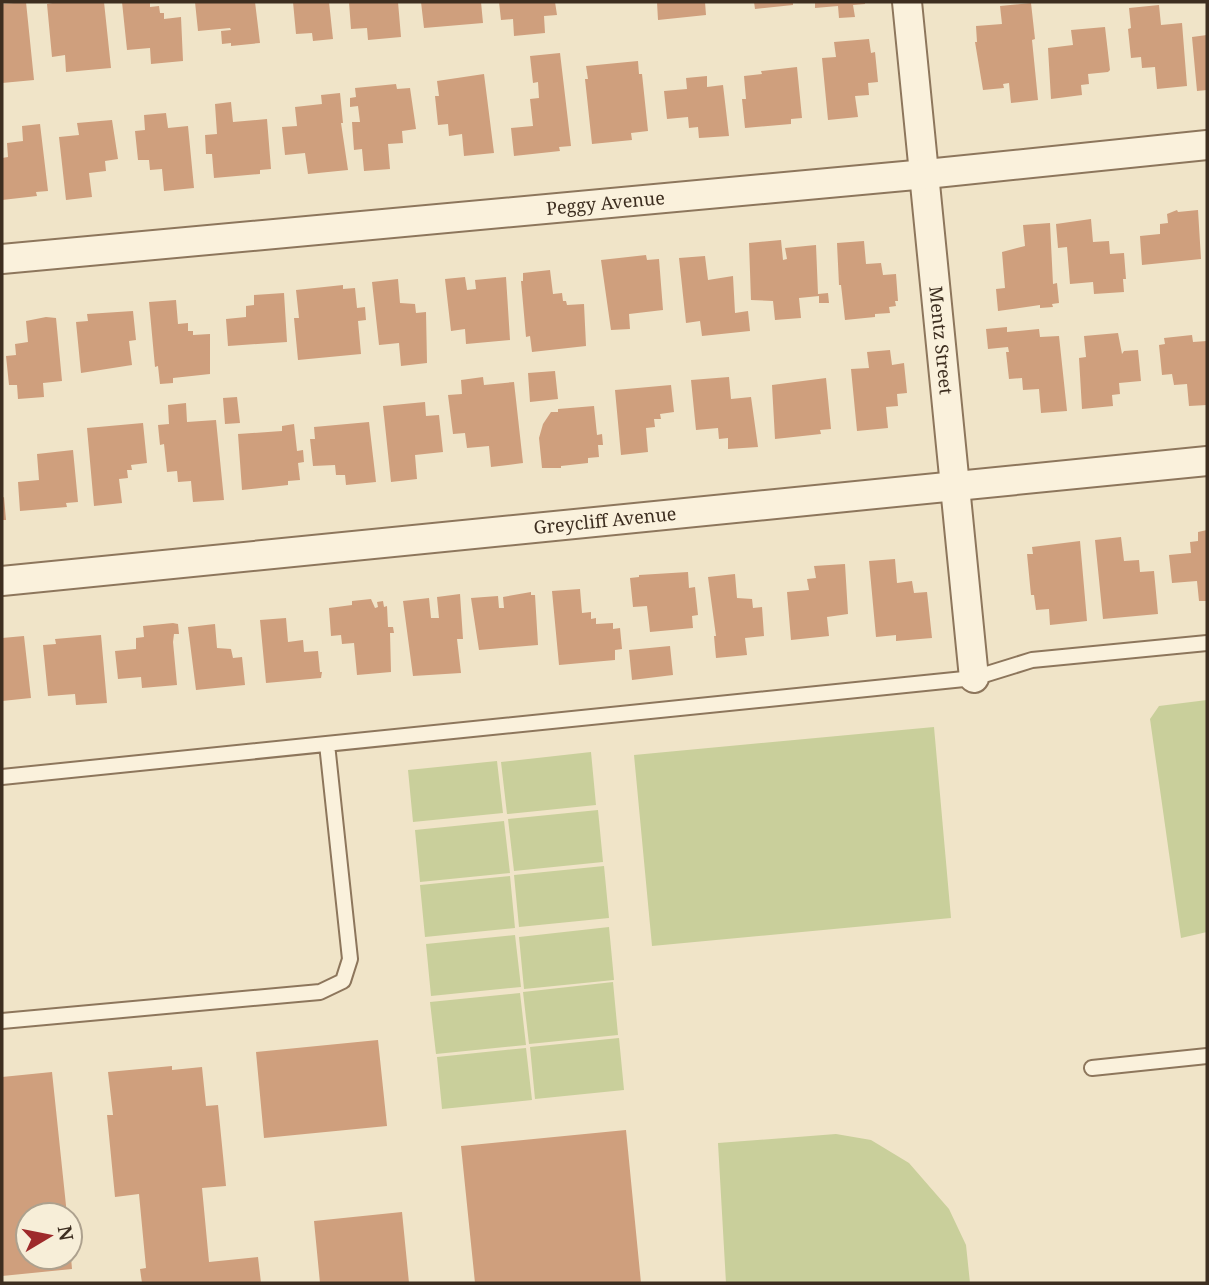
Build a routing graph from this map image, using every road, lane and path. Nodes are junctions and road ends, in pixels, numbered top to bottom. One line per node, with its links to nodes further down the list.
1 (907, 2): 3 (street, Mentz Street)
2 (1207, 145): 3 (street, Peggy Avenue)
3 (926, 174): 4 (street, Peggy Avenue); 6 (street, Mentz Street)
4 (2, 259)
5 (1207, 461): 6 (street, Greycliff Avenue)
6 (955, 486): 7 (street, Greycliff Avenue); 9 (street, Mentz Street)
7 (2, 581)
8 (1207, 643): 9 (lane)
9 (974, 678): 10 (lane)
10 (327, 744): 11 (lane); 12 (lane)
11 (2, 777)
12 (2, 1021)
13 (1207, 1056): 14 (lane)
14 (1092, 1068)

